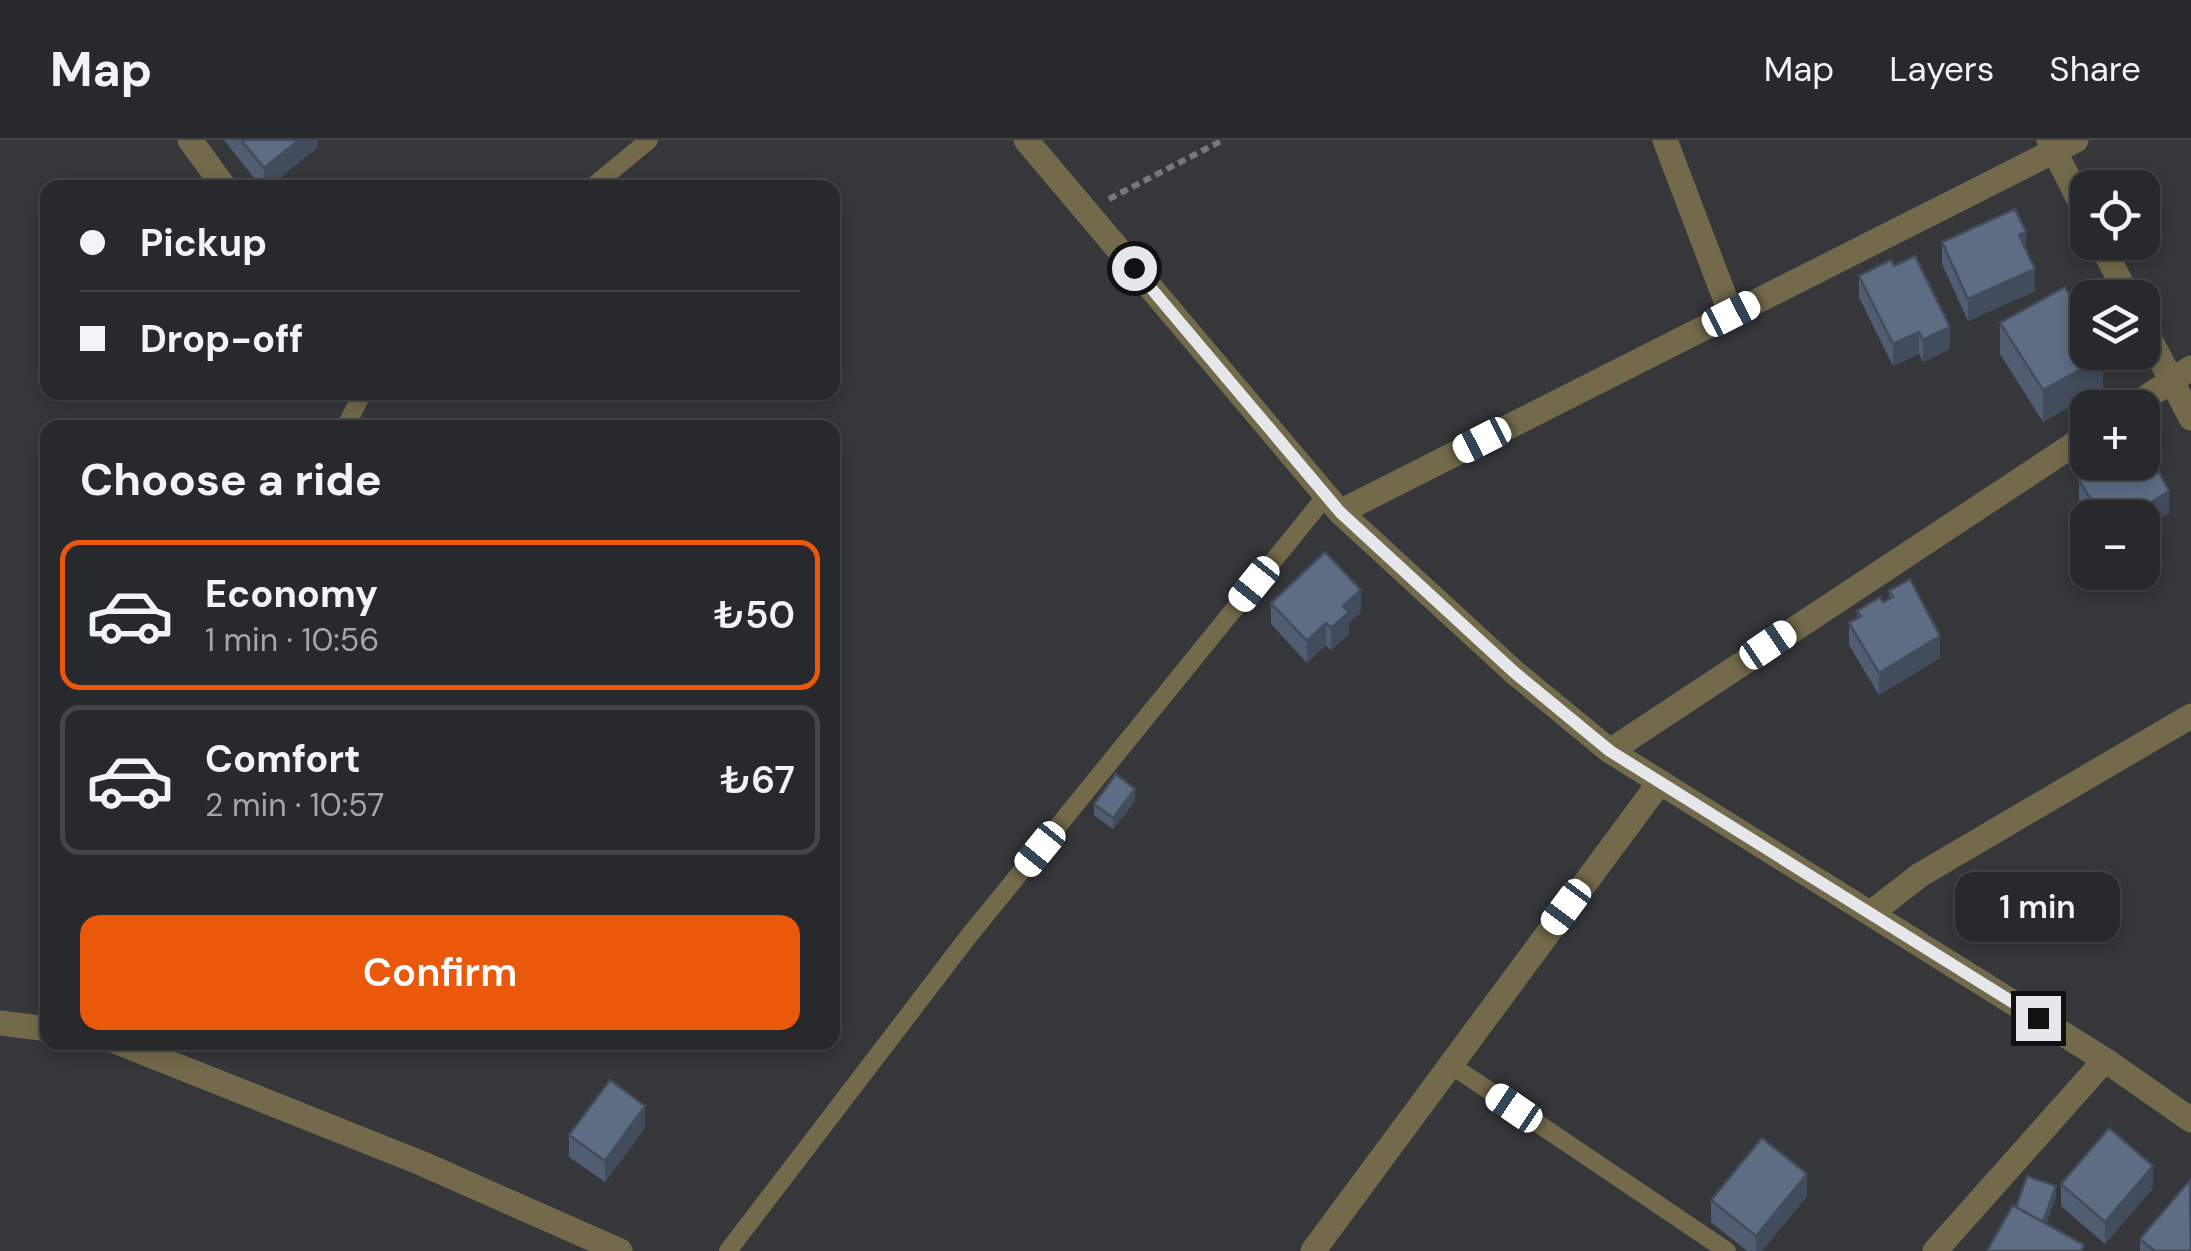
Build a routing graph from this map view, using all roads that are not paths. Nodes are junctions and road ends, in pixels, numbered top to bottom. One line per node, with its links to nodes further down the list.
1 (190, 140): 7 (street)
2 (648, 140): 8 (lane)
3 (1026, 140): 15 (street)
4 (1664, 140): 9 (street)
5 (2059, 144): 6 (street); 9 (street)
6 (2070, 172)
7 (219, 180)
8 (600, 180)
9 (1731, 314): 15 (street)
10 (2160, 347): 11 (street)
11 (2181, 374): 12 (street); 13 (street)
12 (2157, 390)
13 (2191, 418)
14 (2070, 448): 17 (street)
15 (1333, 504): 17 (street); 27 (lane)
16 (2191, 716): 19 (street)
17 (1610, 751): 18 (street)
18 (1660, 782): 19 (street); 24 (street)
19 (1871, 913): 23 (street)
20 (0, 1023): 21 (street)
21 (40, 1027)
22 (137, 1050): 26 (street)
23 (2105, 1060): 25 (street); 30 (street)
24 (1448, 1063): 28 (street); 29 (lane)
25 (2191, 1120)
26 (620, 1251)
27 (728, 1251)
28 (1313, 1251)
29 (1727, 1251)
30 (1935, 1251)

